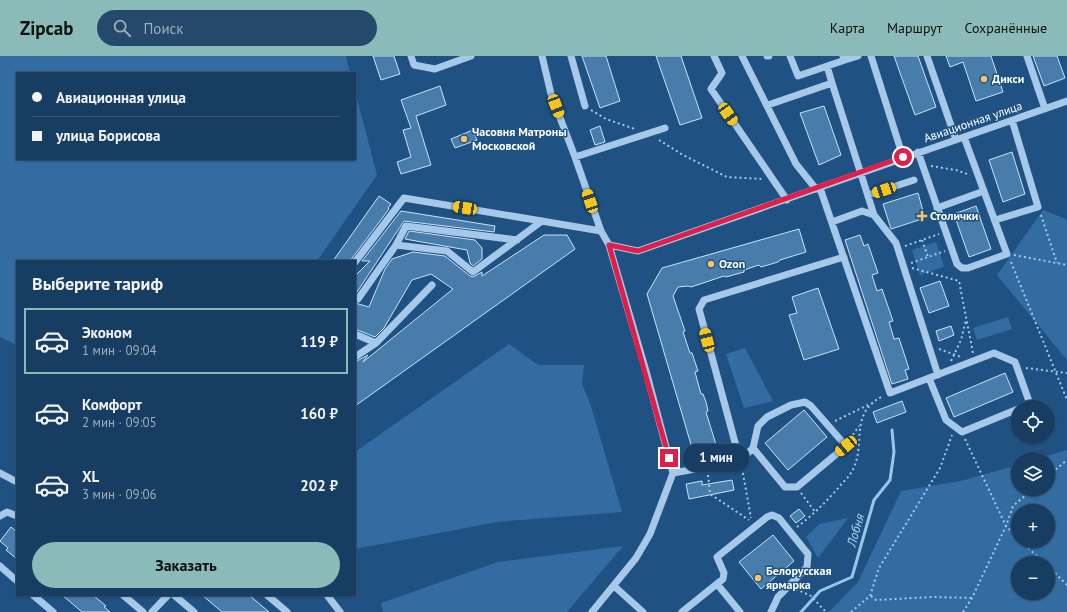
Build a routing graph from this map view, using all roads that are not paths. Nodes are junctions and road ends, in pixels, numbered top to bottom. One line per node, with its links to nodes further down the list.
1 (411, 56): 2 (street)
2 (468, 56)
3 (542, 56): 24 (street)
4 (571, 56): 17 (street)
5 (714, 56): 31 (street)
6 (742, 56): 16 (street)
7 (790, 56): 13 (street)
8 (858, 56): 12 (street)
9 (870, 56): 25 (street)
10 (927, 56): 22 (street)
11 (1027, 56): 18 (street)
12 (844, 58): 13 (street)
13 (827, 66): 14 (street)
14 (832, 83): 16 (street); 26 (street)
15 (1067, 101): 18 (street, Авиационная улица)
16 (768, 105): 28 (street)
17 (585, 106)
18 (1045, 109): 19 (street, Авиационная улица)
19 (1012, 120): 21 (street, Авиационная улица); 34 (street)
20 (665, 128): 24 (street)
21 (964, 137): 22 (street, Авиационная улица); 29 (street)
22 (956, 140): 23 (street, Авиационная улица)
23 (918, 152): 25 (street, Авиационная улица); 32 (street)
24 (575, 157): 37 (street)
25 (903, 157): 26 (street, Авиационная улица)
26 (862, 173): 28 (street, Авиационная улица); 30 (street)
27 (914, 180): 30 (street)
28 (818, 188): 31 (street, Авиационная улица); 36 (street)
29 (984, 192): 32 (street); 34 (street)
30 (868, 195): 33 (street)
31 (787, 200): 40 (street, Авиационная улица)
32 (937, 208): 34 (street)
33 (874, 215): 36 (street); 48 (street)
34 (995, 220)
35 (542, 221): 37 (street); 38 (street); 42 (street)
36 (832, 222): 41 (street)
37 (601, 231): 40 (street)
38 (517, 240): 39 (street); 39 (street)
39 (396, 245): 44 (street)
40 (609, 245): 55 (street)
41 (844, 257): 49 (street); 53 (street)
42 (356, 261)
43 (432, 285): 46 (street)
44 (358, 300)
45 (356, 334): 46 (street)
46 (376, 343): 47 (street)
47 (356, 356)
48 (941, 374): 49 (street); 50 (street)
49 (929, 378): 51 (street)
50 (1029, 400)
51 (1011, 412)
52 (753, 448): 52 (street); 53 (street)
53 (740, 461): 55 (street)
54 (0, 473): 56 (street)
55 (673, 473): 62 (street)
56 (16, 481)
57 (0, 516): 58 (street)
58 (16, 516)
59 (0, 566): 60 (street)
60 (16, 580)
61 (717, 584): 77 (street); 78 (street); 79 (street)
62 (614, 586): 75 (street); 76 (street)
63 (34, 596): 69 (street)
64 (123, 596): 70 (street)
65 (167, 596): 71 (street)
66 (175, 596): 72 (street)
67 (268, 596): 73 (street)
68 (328, 596): 74 (street)
69 (53, 612)
70 (143, 612)
71 (152, 612)
72 (194, 612)
73 (287, 612)
74 (340, 612)
75 (592, 612)
76 (643, 612)
77 (682, 612)
78 (740, 612)
79 (771, 612)

